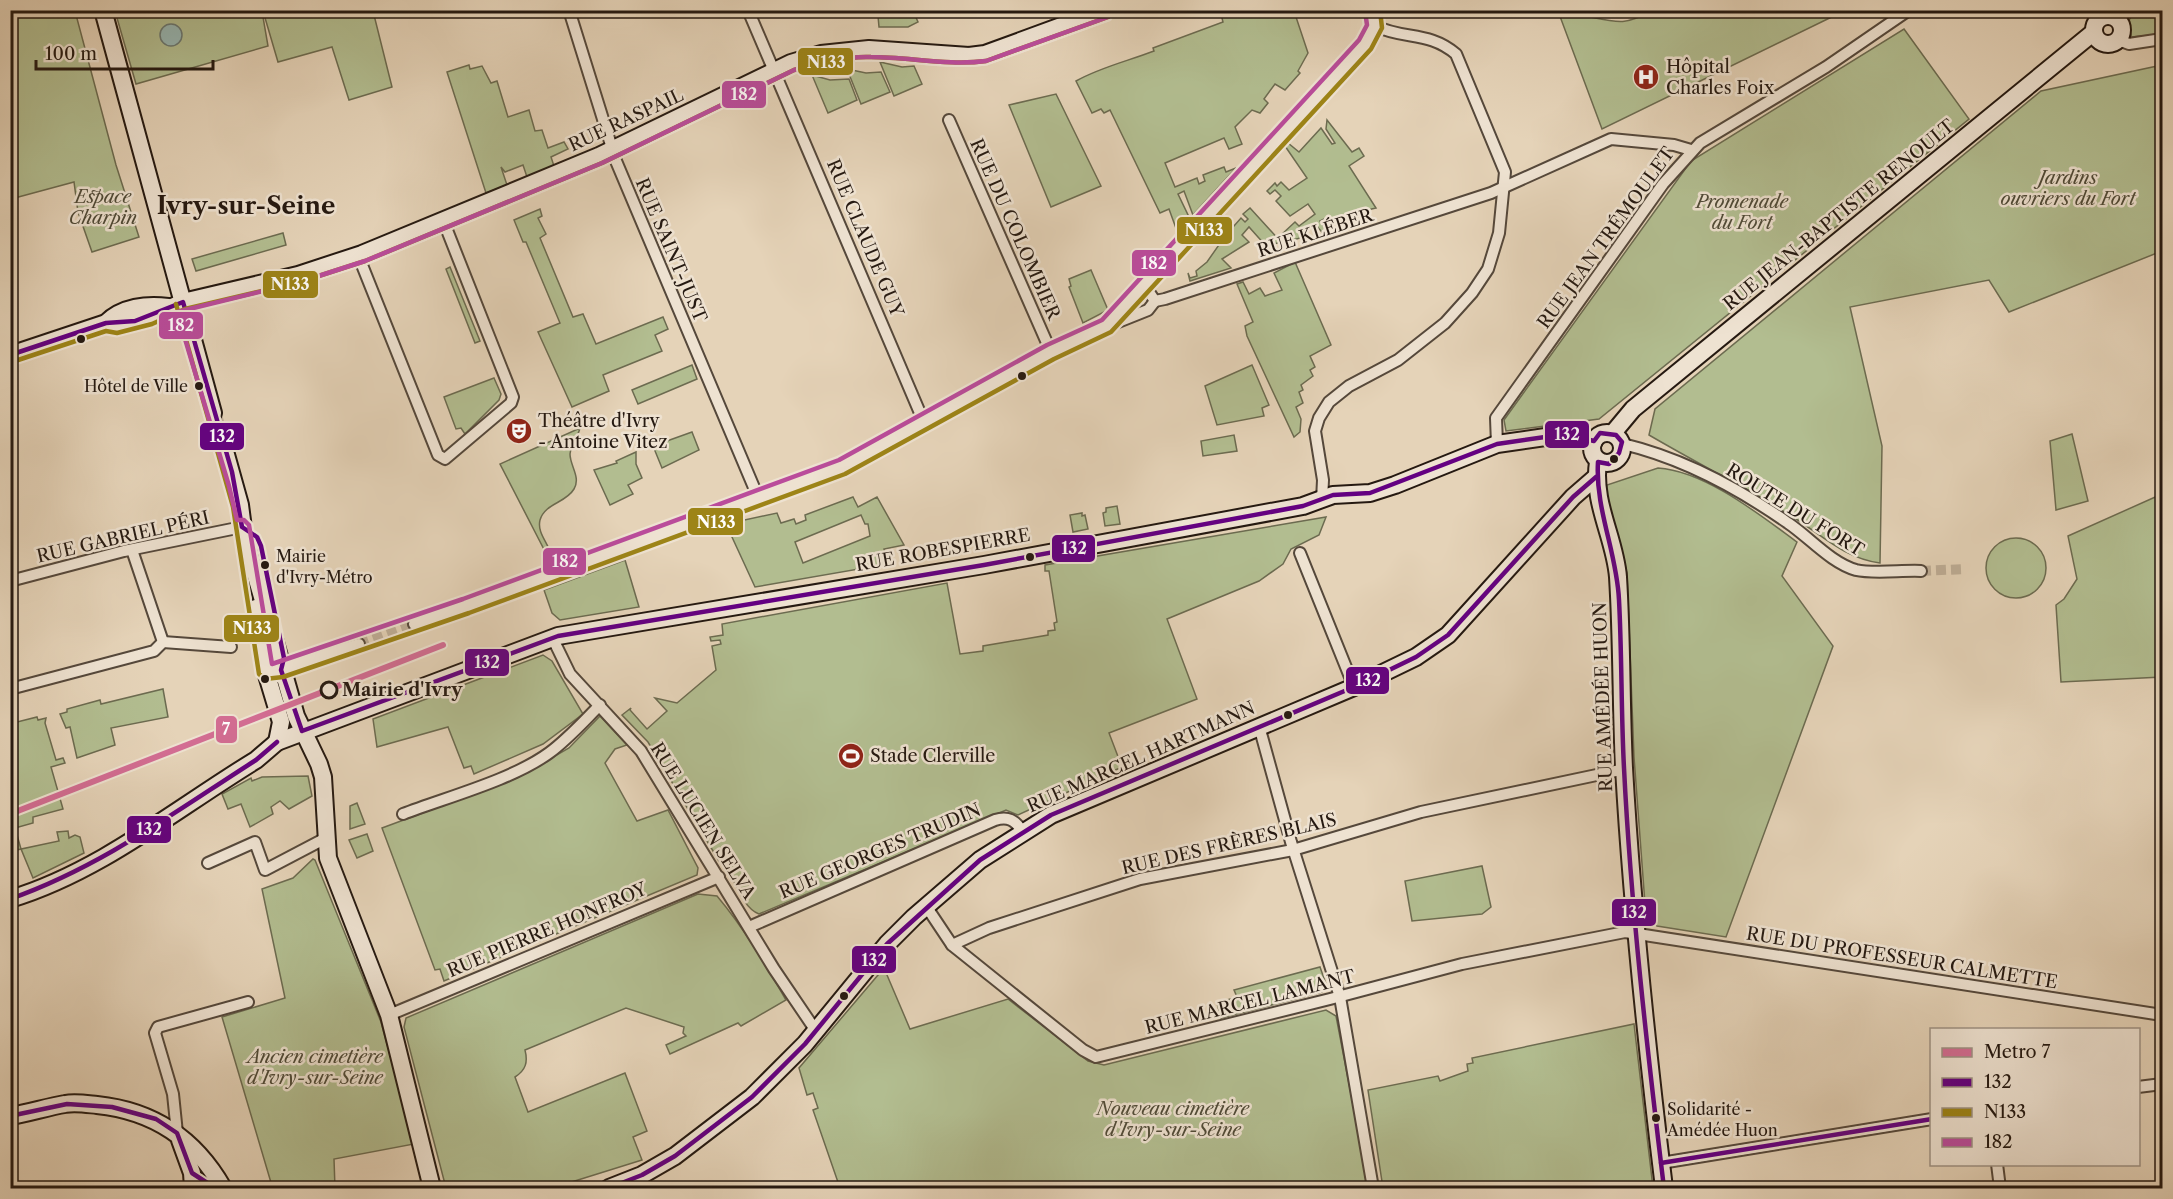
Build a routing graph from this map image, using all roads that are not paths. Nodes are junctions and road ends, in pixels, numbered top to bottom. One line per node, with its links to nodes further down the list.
1 (103, 10): 21 (main road)
2 (569, 10): 14 (street, RUE SAINT-JUST)
3 (748, 10): 12 (street, RUE CLAUDE GUY)
4 (1105, 10): 12 (main road, RUE RASPAIL)
5 (1372, 10): 8 (street)
6 (1909, 10): 15 (street, RUE JEAN TRÉMOULET)
7 (2118, 14): 9 (main road); 11 (main road)
8 (1375, 26): 16 (street); 19 (street)
9 (2094, 32): 11 (main road); 27 (main road, RUE JEAN-BAPTISTE RENOULT)
10 (2163, 39): 11 (street)
11 (2118, 40)
12 (776, 69): 14 (main road, RUE RASPAIL); 26 (street, RUE CLAUDE GUY)
13 (949, 120): 23 (street, RUE DU COLOMBIER)
14 (613, 149): 17 (main road, RUE RASPAIL); 32 (street, RUE SAINT-JUST)
15 (1691, 150): 16 (street, RUE KLÉBER); 30 (street, RUE JEAN TRÉMOULET)
16 (1504, 188): 20 (street, RUE KLÉBER); 33 (street)
17 (443, 220): 18 (main road, RUE RASPAIL); 18 (street)
18 (358, 255): 21 (main road, RUE RASPAIL)
19 (1148, 283): 20 (street); 22 (street)
20 (1155, 301): 22 (street, RUE KLÉBER)
21 (175, 304): 24 (main road, RUE RASPAIL); 25 (main road)
22 (1107, 326): 23 (street, RUE KLÉBER)
23 (1051, 352): 26 (street, RUE KLÉBER)
24 (10, 355)
25 (213, 413)
26 (923, 420): 32 (street, RUE KLÉBER)
27 (1618, 438): 28 (main road); 31 (main road, RUE JEAN-BAPTISTE RENOULT); 37 (street, ROUTE DU FORT)
28 (1594, 441): 30 (main road, RUE ROBESPIERRE); 31 (main road, RUE AMÉDÉE HUON)
29 (223, 444): 34 (main road)
30 (1497, 444): 33 (main road, RUE ROBESPIERRE)
31 (1597, 470): 45 (main road, RUE MARCEL HARTMANN); 51 (main road, RUE AMÉDÉE HUON)
32 (758, 497): 39 (street, RUE KLÉBER)
33 (1322, 500): 40 (main road, RUE ROBESPIERRE)
34 (243, 527): 35 (street, RUE GABRIEL PÉRI); 44 (main road)
35 (132, 550): 38 (street, RUE GABRIEL PÉRI); 41 (street)
36 (1300, 553): 45 (street)
37 (1921, 571)
38 (10, 582)
39 (414, 624)
40 (552, 637): 47 (street, RUE LUCIEN SELVA); 49 (main road, RUE ROBESPIERRE)
41 (163, 642): 43 (street); 46 (street)
42 (359, 644): 44 (street)
43 (231, 647)
44 (274, 671): 49 (main road); 50 (main road)
45 (1354, 687): 48 (main road, RUE MARCEL HARTMANN)
46 (10, 689)
47 (600, 705): 52 (street); 57 (street, RUE LUCIEN SELVA)
48 (1259, 726): 53 (main road, RUE MARCEL HARTMANN); 55 (street)
49 (302, 731): 50 (main road, RUE ROBESPIERRE); 54 (main road)
50 (277, 742): 58 (main road, RUE ROBESPIERRE)
51 (1624, 769): 55 (street, RUE DES FRÈRES BLAIS); 61 (main road, RUE AMÉDÉE HUON)
52 (403, 814)
53 (1022, 831): 59 (main road, RUE MARCEL HARTMANN); 60 (street, RUE GEORGES TRUDIN)
54 (326, 838): 56 (street); 65 (main road)
55 (1293, 849): 62 (street, RUE DES FRÈRES BLAIS); 63 (street)
56 (208, 863)
57 (719, 877): 60 (street, RUE LUCIEN SELVA); 65 (street, RUE PIERRE HONFROY)
58 (10, 899)
59 (926, 906): 62 (street, RUE MARCEL LAMANT); 67 (main road, RUE MARCEL HARTMANN)
60 (749, 927): 67 (street, RUE LUCIEN SELVA)
61 (1637, 932): 63 (street, RUE MARCEL LAMANT); 66 (street, RUE DU PROFESSEUR CALMETTE); 73 (main road, RUE AMÉDÉE HUON)
62 (952, 945): 63 (street, RUE MARCEL LAMANT)
63 (1340, 997): 80 (street)
64 (248, 1002): 72 (street)
65 (389, 1015): 78 (main road)
66 (2163, 1015)
67 (816, 1031): 79 (main road, RUE MARCEL HARTMANN)
68 (2163, 1084): 69 (street)
69 (2140, 1087)
70 (10, 1116): 72 (main road)
71 (1930, 1119): 73 (street)
72 (177, 1133): 75 (main road); 77 (main road)
73 (1661, 1163): 81 (main road, RUE AMÉDÉE HUON)
74 (1997, 1166): 82 (street)
75 (192, 1180): 76 (main road)
76 (215, 1188)
77 (223, 1188)
78 (432, 1188)
79 (609, 1188)
80 (1373, 1188)
81 (1664, 1188)
82 (2000, 1188)

